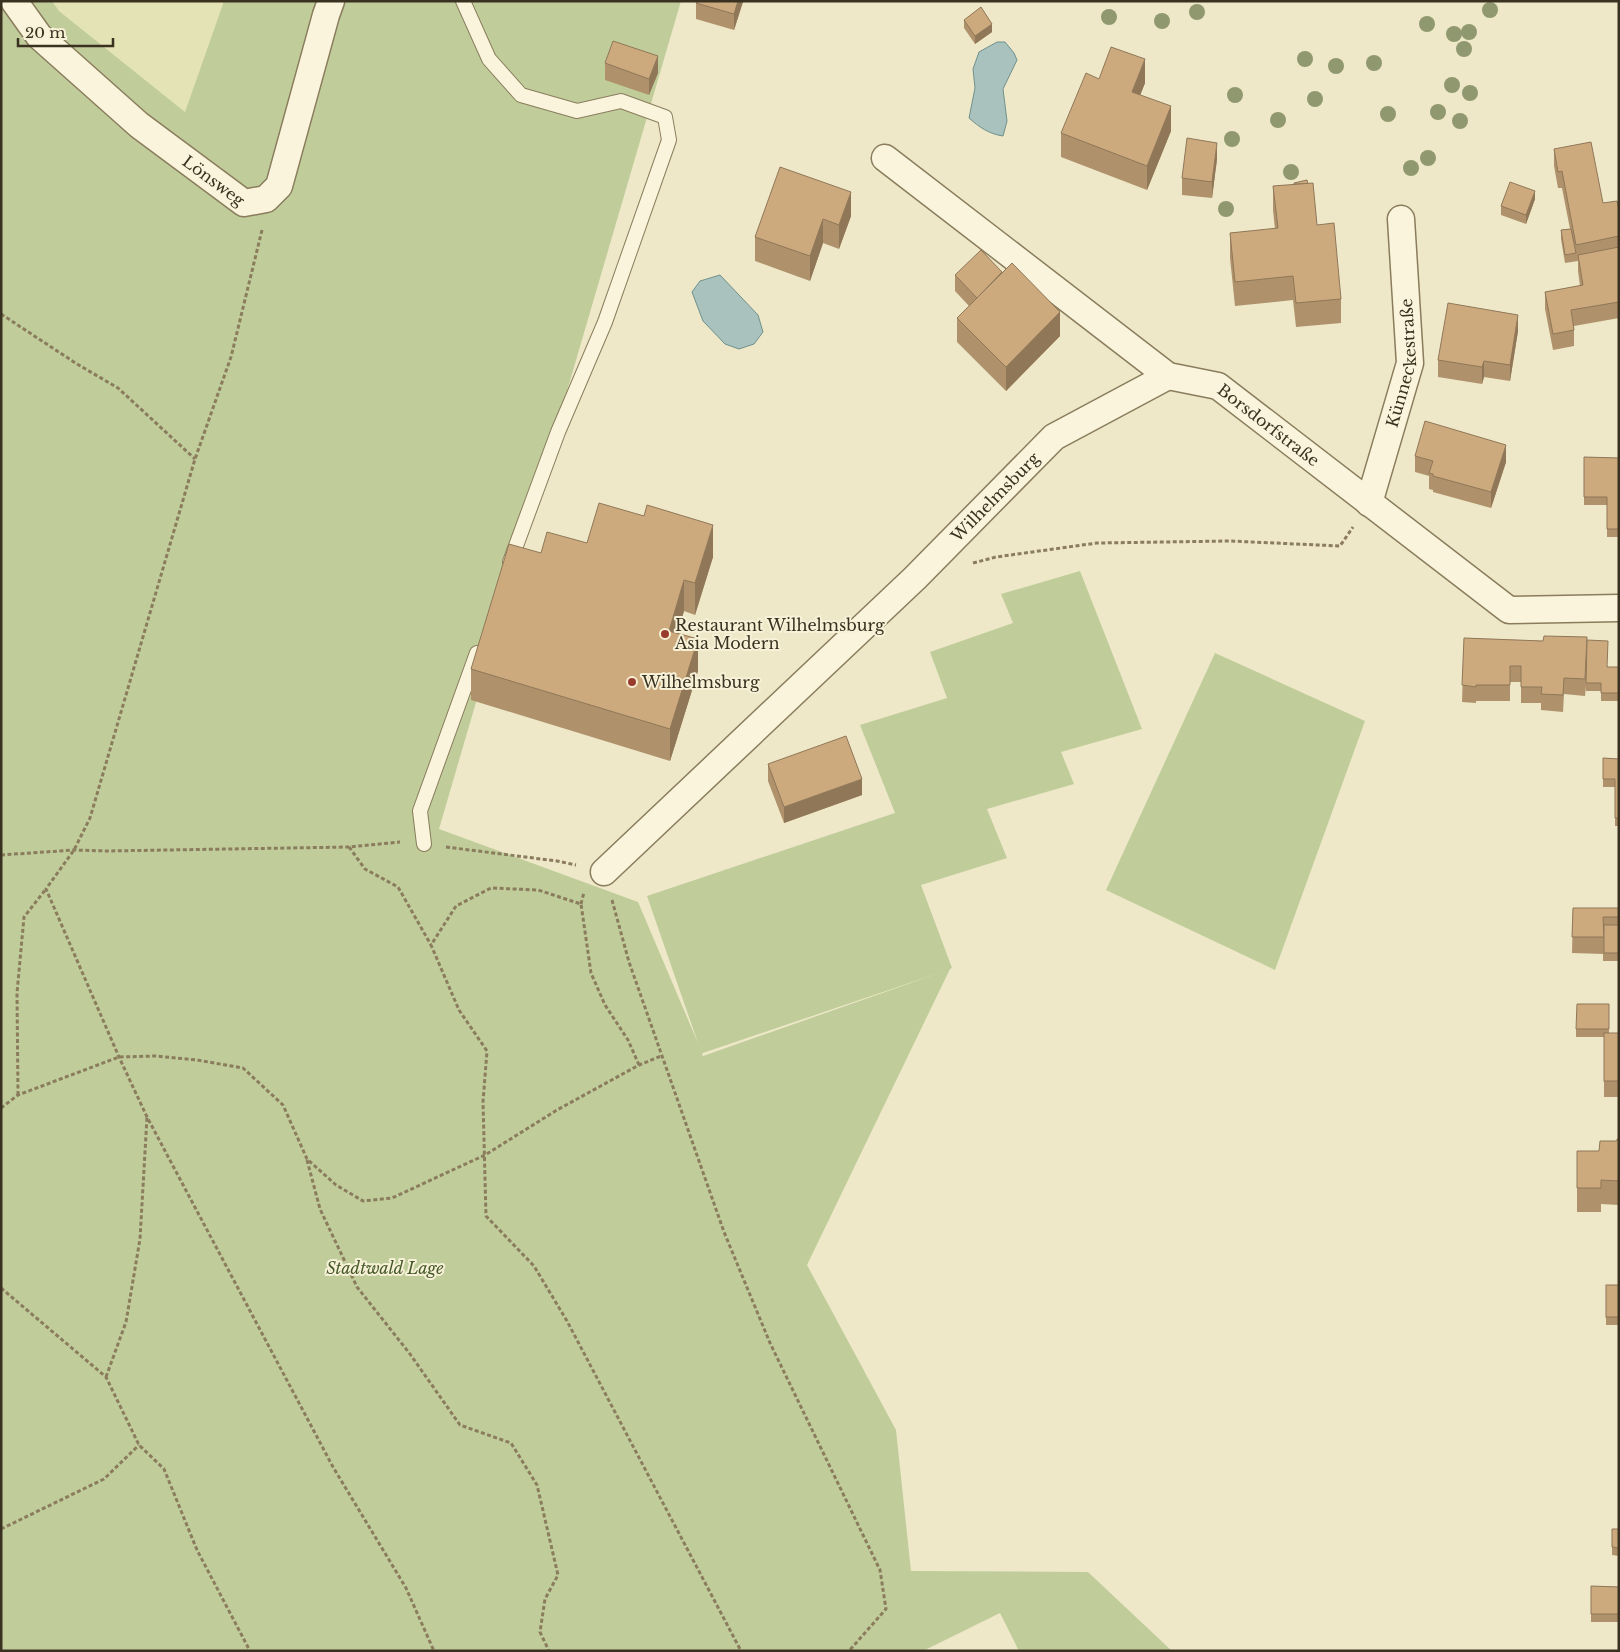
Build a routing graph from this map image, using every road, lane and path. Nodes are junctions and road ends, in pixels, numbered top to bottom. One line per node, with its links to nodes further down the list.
1 (14, 1): 5 (street, Lönsweg)
2 (331, 1): 5 (street, Lönsweg)
3 (463, 1): 12 (lane)
4 (885, 158): 8 (street, Borsdorfstraße)
5 (266, 199): 9 (path)
6 (1401, 219): 10 (street, Künneckestraße)
7 (1, 314): 9 (path)
8 (1168, 376): 10 (street, Borsdorfstraße); 19 (street, Wilhelmsburg)
9 (195, 459): 17 (path)
10 (1369, 503): 11 (path); 13 (street, Borsdorfstraße)
11 (969, 564)
12 (504, 579)
13 (1619, 608)
14 (480, 644): 15 (lane)
15 (424, 844): 16 (path); 19 (path)
16 (349, 847): 17 (path); 21 (path)
17 (74, 850): 18 (path); 20 (path)
18 (1, 855)
19 (604, 872): 22 (path)
20 (46, 889): 23 (path); 25 (path)
21 (432, 944): 24 (path); 28 (path)
22 (661, 1056): 24 (path); 38 (path)
23 (119, 1057): 25 (path); 27 (path); 29 (path)
24 (639, 1065): 28 (path)
25 (18, 1095): 26 (path)
26 (1, 1108)
27 (147, 1117): 31 (path); 35 (path)
28 (485, 1155): 29 (path); 37 (path)
29 (307, 1159): 36 (path)
30 (1, 1288): 31 (path)
31 (106, 1377): 32 (path)
32 (139, 1445): 33 (path); 34 (path)
33 (1, 1529)
34 (250, 1651)
35 (434, 1651)
36 (549, 1651)
37 (741, 1651)
38 (849, 1651)

